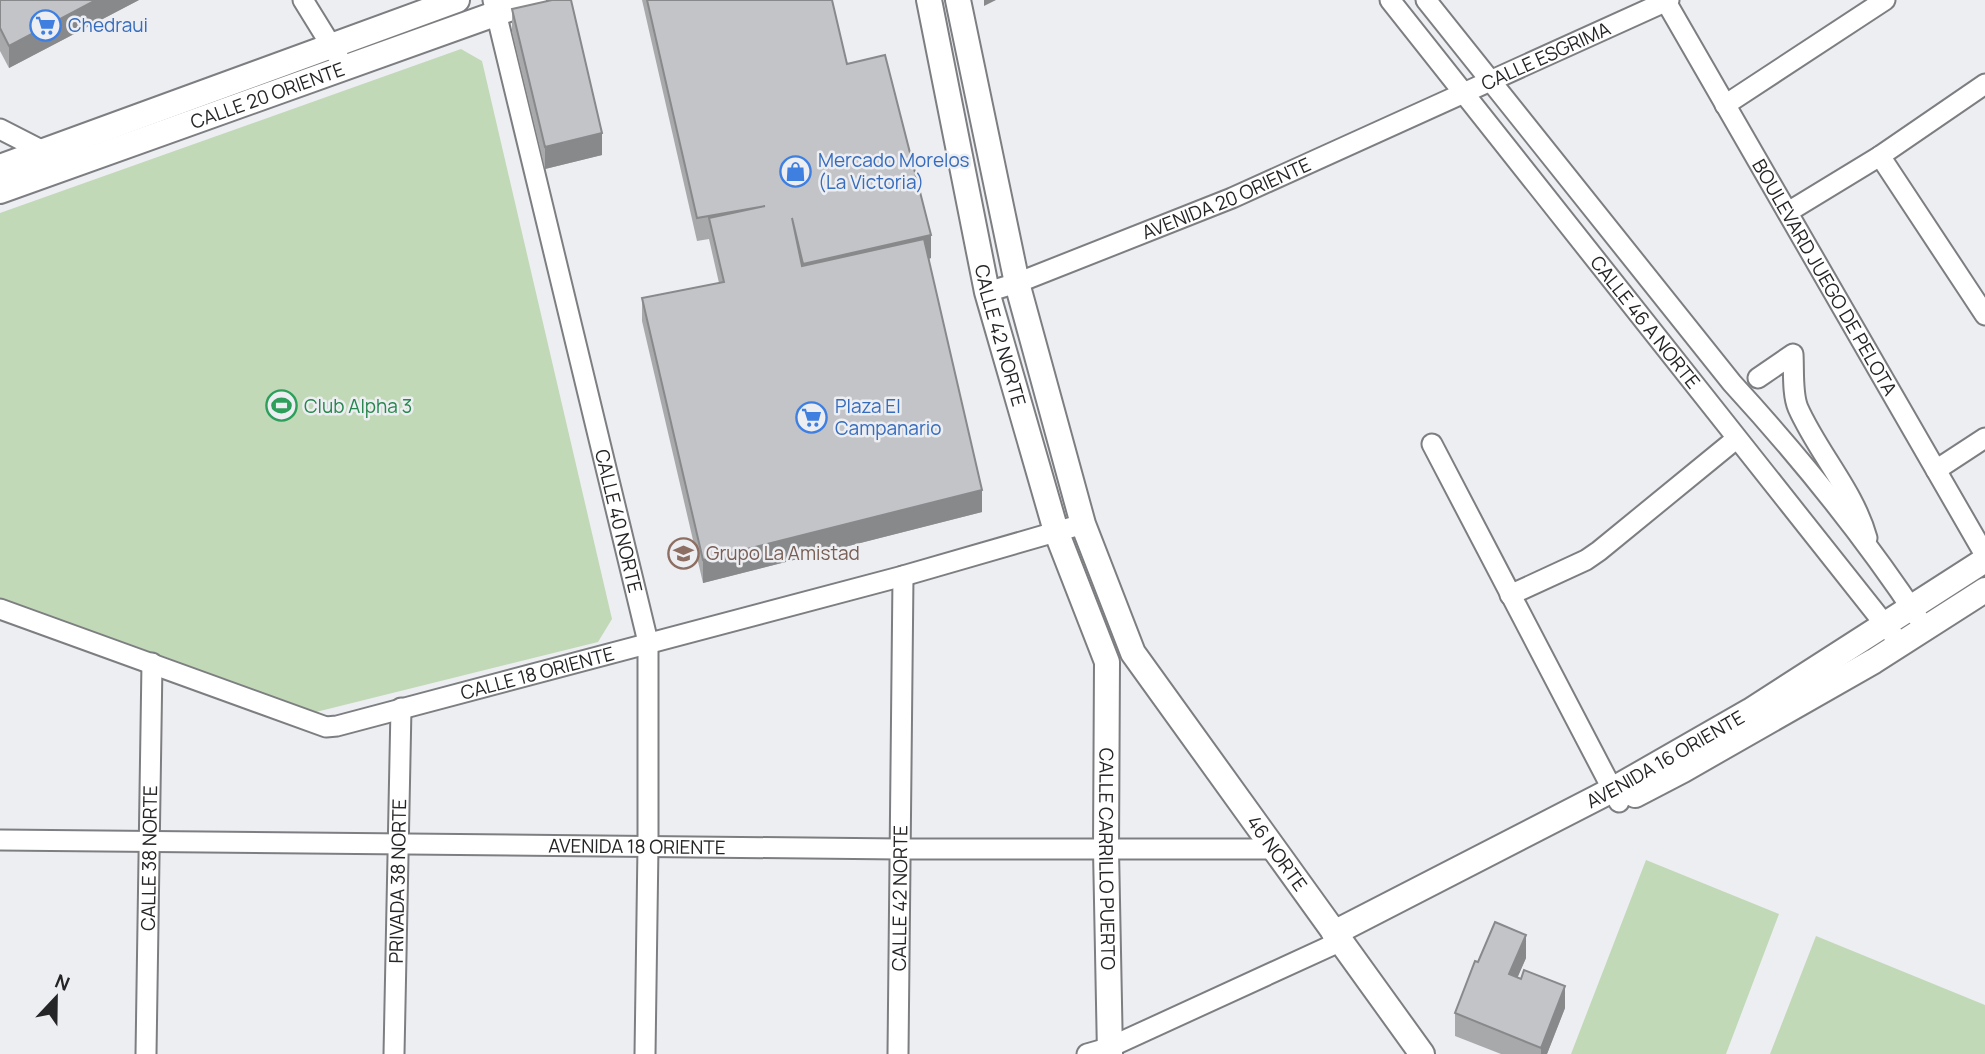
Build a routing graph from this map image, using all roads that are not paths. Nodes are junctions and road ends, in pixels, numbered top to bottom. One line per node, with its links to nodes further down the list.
1 (303, 0): 11 (street)
2 (457, 0): 11 (main road, CALLE 20 ORIENTE)
3 (534, 0): 10 (main road, CALLE 20 ORIENTE)
4 (929, 0): 24 (main road, CALLE 42 NORTE)
5 (958, 0): 23 (main road, CALLE 42 NORTE)
6 (1390, 0): 14 (street, CALLE 46 A NORTE)
7 (1426, 0): 13 (street, CALLE 46 A NORTE)
8 (1885, 0): 16 (street)
9 (1667, 1): 13 (street, CALLE ESGRIMA); 16 (street, BOULEVARD JUEGO DE PELOTA)
10 (495, 7): 12 (main road, CALLE 20 ORIENTE); 43 (street, CALLE 40 NORTE)
11 (331, 47): 12 (street); 19 (main road, CALLE 20 ORIENTE)
12 (345, 68): 19 (main road, CALLE 20 ORIENTE)
13 (1490, 81): 14 (street, CALLE ESGRIMA); 28 (street, CALLE 46 A NORTE)
14 (1463, 94): 23 (street, AVENIDA 20 ORIENTE); 30 (street, CALLE 46 A NORTE)
15 (1982, 94): 18 (street)
16 (1726, 105): 22 (street, BOULEVARD JUEGO DE PELOTA)
17 (0, 129): 19 (street)
18 (1880, 156): 22 (street); 25 (street)
19 (48, 161): 20 (main road, CALLE 20 ORIENTE); 21 (main road, CALLE 20 ORIENTE)
20 (0, 167)
21 (0, 191)
22 (1788, 212): 32 (street, BOULEVARD JUEGO DE PELOTA)
23 (1017, 283): 24 (street, AVENIDA 20 ORIENTE); 33 (main road, CALLE 42 NORTE)
24 (987, 292): 34 (main road, CALLE 42 NORTE)
25 (1985, 315)
26 (1758, 378): 27 (street)
27 (1797, 406): 28 (street); 35 (street)
28 (1769, 424): 35 (street, CALLE 46 A NORTE)
29 (1985, 438): 32 (street)
30 (1736, 439): 39 (street); 42 (street, CALLE 46 A NORTE)
31 (1432, 444): 39 (street)
32 (1936, 470): 36 (street, BOULEVARD JUEGO DE PELOTA)
33 (1083, 524): 34 (street, CALLE 18 ORIENTE); 44 (main road, CALLE 42 NORTE)
34 (1056, 531): 37 (street, CALLE 18 ORIENTE); 45 (main road, CALLE 42 NORTE)
35 (1870, 551): 41 (street, CALLE 46 A NORTE)
36 (1985, 558): 41 (main road, AVENIDA 16 ORIENTE)
37 (903, 576): 43 (street, CALLE 18 ORIENTE); 53 (street, CALLE 42 NORTE)
38 (1985, 590): 41 (main road, AVENIDA 16 ORIENTE)
39 (1510, 594): 48 (street)
40 (0, 609): 46 (street, CALLE 18 ORIENTE)
41 (1918, 618): 42 (main road, AVENIDA 16 ORIENTE)
42 (1893, 634): 48 (main road, AVENIDA 16 ORIENTE)
43 (648, 642): 47 (street, CALLE 18 ORIENTE); 52 (street, CALLE 40 NORTE)
44 (1133, 653): 45 (main road); 54 (main road, 46 NORTE)
45 (1107, 662): 55 (main road, CALLE CARRILLO PUERTO)
46 (152, 663): 47 (street, CALLE 18 ORIENTE); 50 (street, CALLE 38 NORTE)
47 (401, 708): 51 (street, PRIVADA 38 NORTE)
48 (1616, 796): 56 (main road, AVENIDA 16 ORIENTE)
49 (0, 840): 50 (street, AVENIDA 18 ORIENTE)
50 (149, 841): 51 (street, AVENIDA 18 ORIENTE); 58 (street, CALLE 38 NORTE)
51 (398, 844): 52 (street, AVENIDA 18 ORIENTE); 59 (street, PRIVADA 38 NORTE)
52 (648, 846): 53 (street, AVENIDA 18 ORIENTE); 60 (street, CALLE 40 NORTE)
53 (900, 849): 55 (street, AVENIDA 18 ORIENTE); 61 (street, CALLE 42 NORTE)
54 (1274, 849): 55 (street, AVENIDA 18 ORIENTE); 56 (main road, 46 NORTE)
55 (1106, 850): 57 (main road, CALLE CARRILLO PUERTO)
56 (1337, 938): 57 (street); 62 (main road, 46 NORTE)
57 (1102, 1052)
58 (146, 1054)
59 (394, 1054)
60 (645, 1054)
61 (898, 1054)
62 (1422, 1054)

